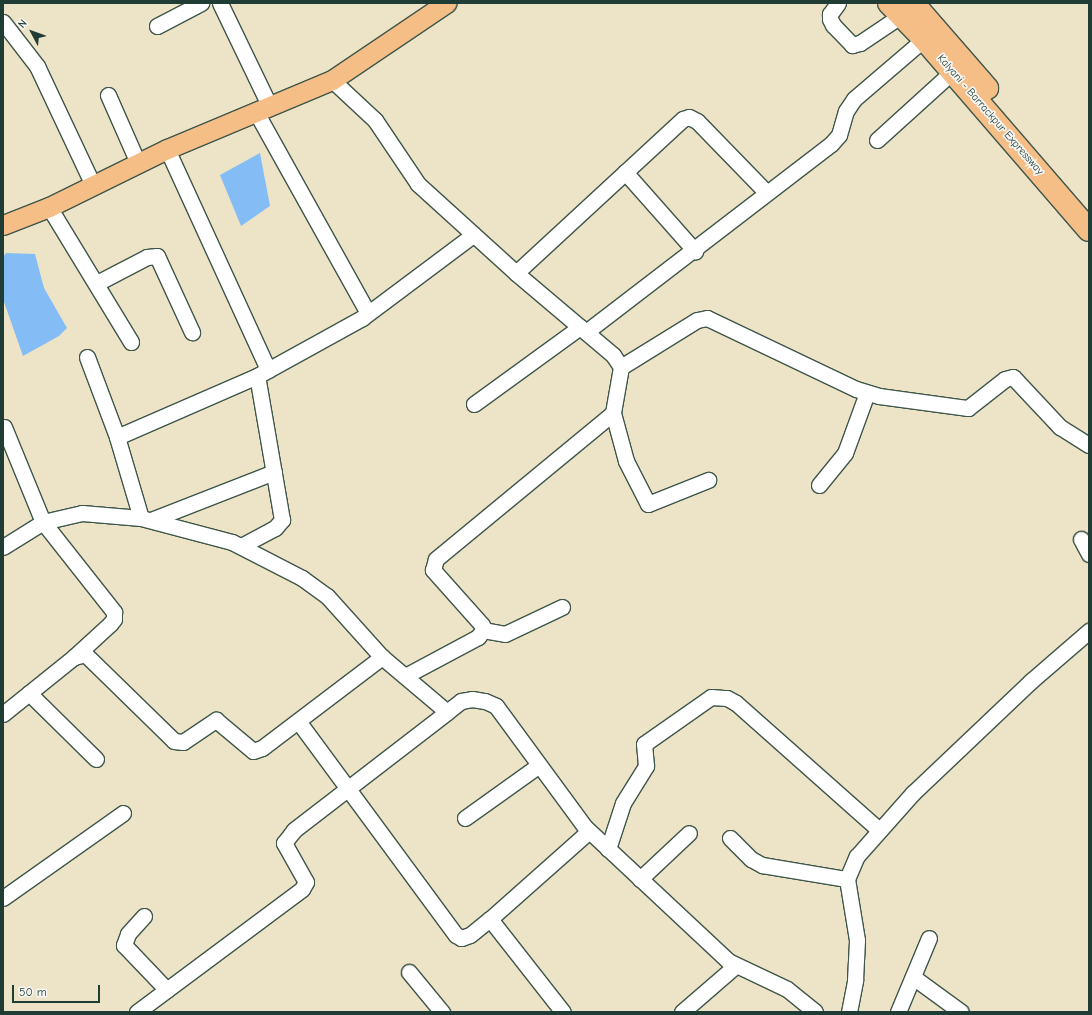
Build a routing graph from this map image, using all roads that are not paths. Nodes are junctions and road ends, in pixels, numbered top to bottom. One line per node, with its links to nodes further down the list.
1 (201, 3): 7 (street)
2 (220, 3): 12 (street)
3 (446, 3): 10 (main road)
4 (838, 3): 5 (street)
5 (901, 7): 8 (highway, Kalyani - Barrackpur Expressway); 20 (highway, Kalyani - Barrackpur Expressway)
6 (3, 22): 17 (street)
7 (157, 26)
8 (924, 39): 9 (highway, Kalyani - Barrackpur Expressway); 18 (street)
9 (952, 72): 13 (street); 22 (highway, Kalyani - Barrackpur Expressway)
10 (332, 80): 12 (main road); 23 (street)
11 (108, 95): 15 (street)
12 (263, 109): 14 (main road); 27 (street)
13 (877, 140)
14 (167, 149): 15 (main road); 33 (street)
15 (138, 163): 17 (main road)
16 (625, 172): 18 (street); 24 (street); 25 (street)
17 (93, 185): 19 (main road)
18 (766, 192): 24 (street)
19 (49, 207): 21 (main road); 26 (street)
20 (1089, 210)
21 (3, 225)
22 (1089, 230)
23 (473, 235): 25 (street); 27 (street)
24 (695, 251): 28 (street)
25 (516, 273): 28 (street)
26 (97, 282): 29 (street); 30 (street)
27 (368, 313): 33 (street)
28 (583, 330): 32 (street); 35 (street)
29 (192, 332)
30 (131, 342)
31 (86, 357): 38 (street)
32 (621, 367): 34 (street); 36 (street)
33 (262, 373): 38 (street); 40 (street)
34 (867, 393): 39 (street); 42 (street)
35 (474, 404)
36 (613, 413): 41 (street); 50 (street)
37 (4, 427): 44 (street)
38 (117, 437): 43 (street)
39 (1089, 445)
40 (274, 472): 43 (street); 46 (street)
41 (708, 480)
42 (819, 485)
43 (146, 519): 44 (street); 46 (street)
44 (43, 522): 47 (street); 52 (street)
45 (1081, 539): 48 (street)
46 (241, 546): 53 (street)
47 (3, 547)
48 (1089, 554)
49 (562, 607): 50 (street)
50 (483, 630): 54 (street)
51 (1089, 631): 64 (street)
52 (74, 657): 55 (street); 58 (street)
53 (382, 657): 54 (street); 58 (street)
54 (405, 676): 56 (street)
55 (29, 693): 57 (street); 59 (street)
56 (447, 712): 60 (street); 61 (street)
57 (3, 714)
58 (298, 721): 61 (street)
59 (96, 759)
60 (539, 765): 63 (street); 65 (street)
61 (347, 791): 73 (street); 78 (street)
62 (123, 813): 71 (street)
63 (465, 818)
64 (878, 829): 68 (street); 70 (street)
65 (589, 831): 68 (street); 73 (street)
66 (689, 833): 69 (street)
67 (730, 838): 70 (street)
68 (608, 849): 69 (street)
69 (640, 879): 75 (street)
70 (847, 879): 84 (street)
71 (3, 898)
72 (144, 916): 78 (street)
73 (490, 919): 81 (street)
74 (929, 938): 77 (street)
75 (734, 966): 82 (street); 83 (street)
76 (409, 972): 80 (street)
77 (913, 977): 85 (street); 86 (street)
78 (167, 990): 79 (street)
79 (137, 1012)
80 (442, 1012)
81 (563, 1012)
82 (682, 1012)
83 (815, 1012)
84 (849, 1012)
85 (898, 1012)
86 (961, 1012)

